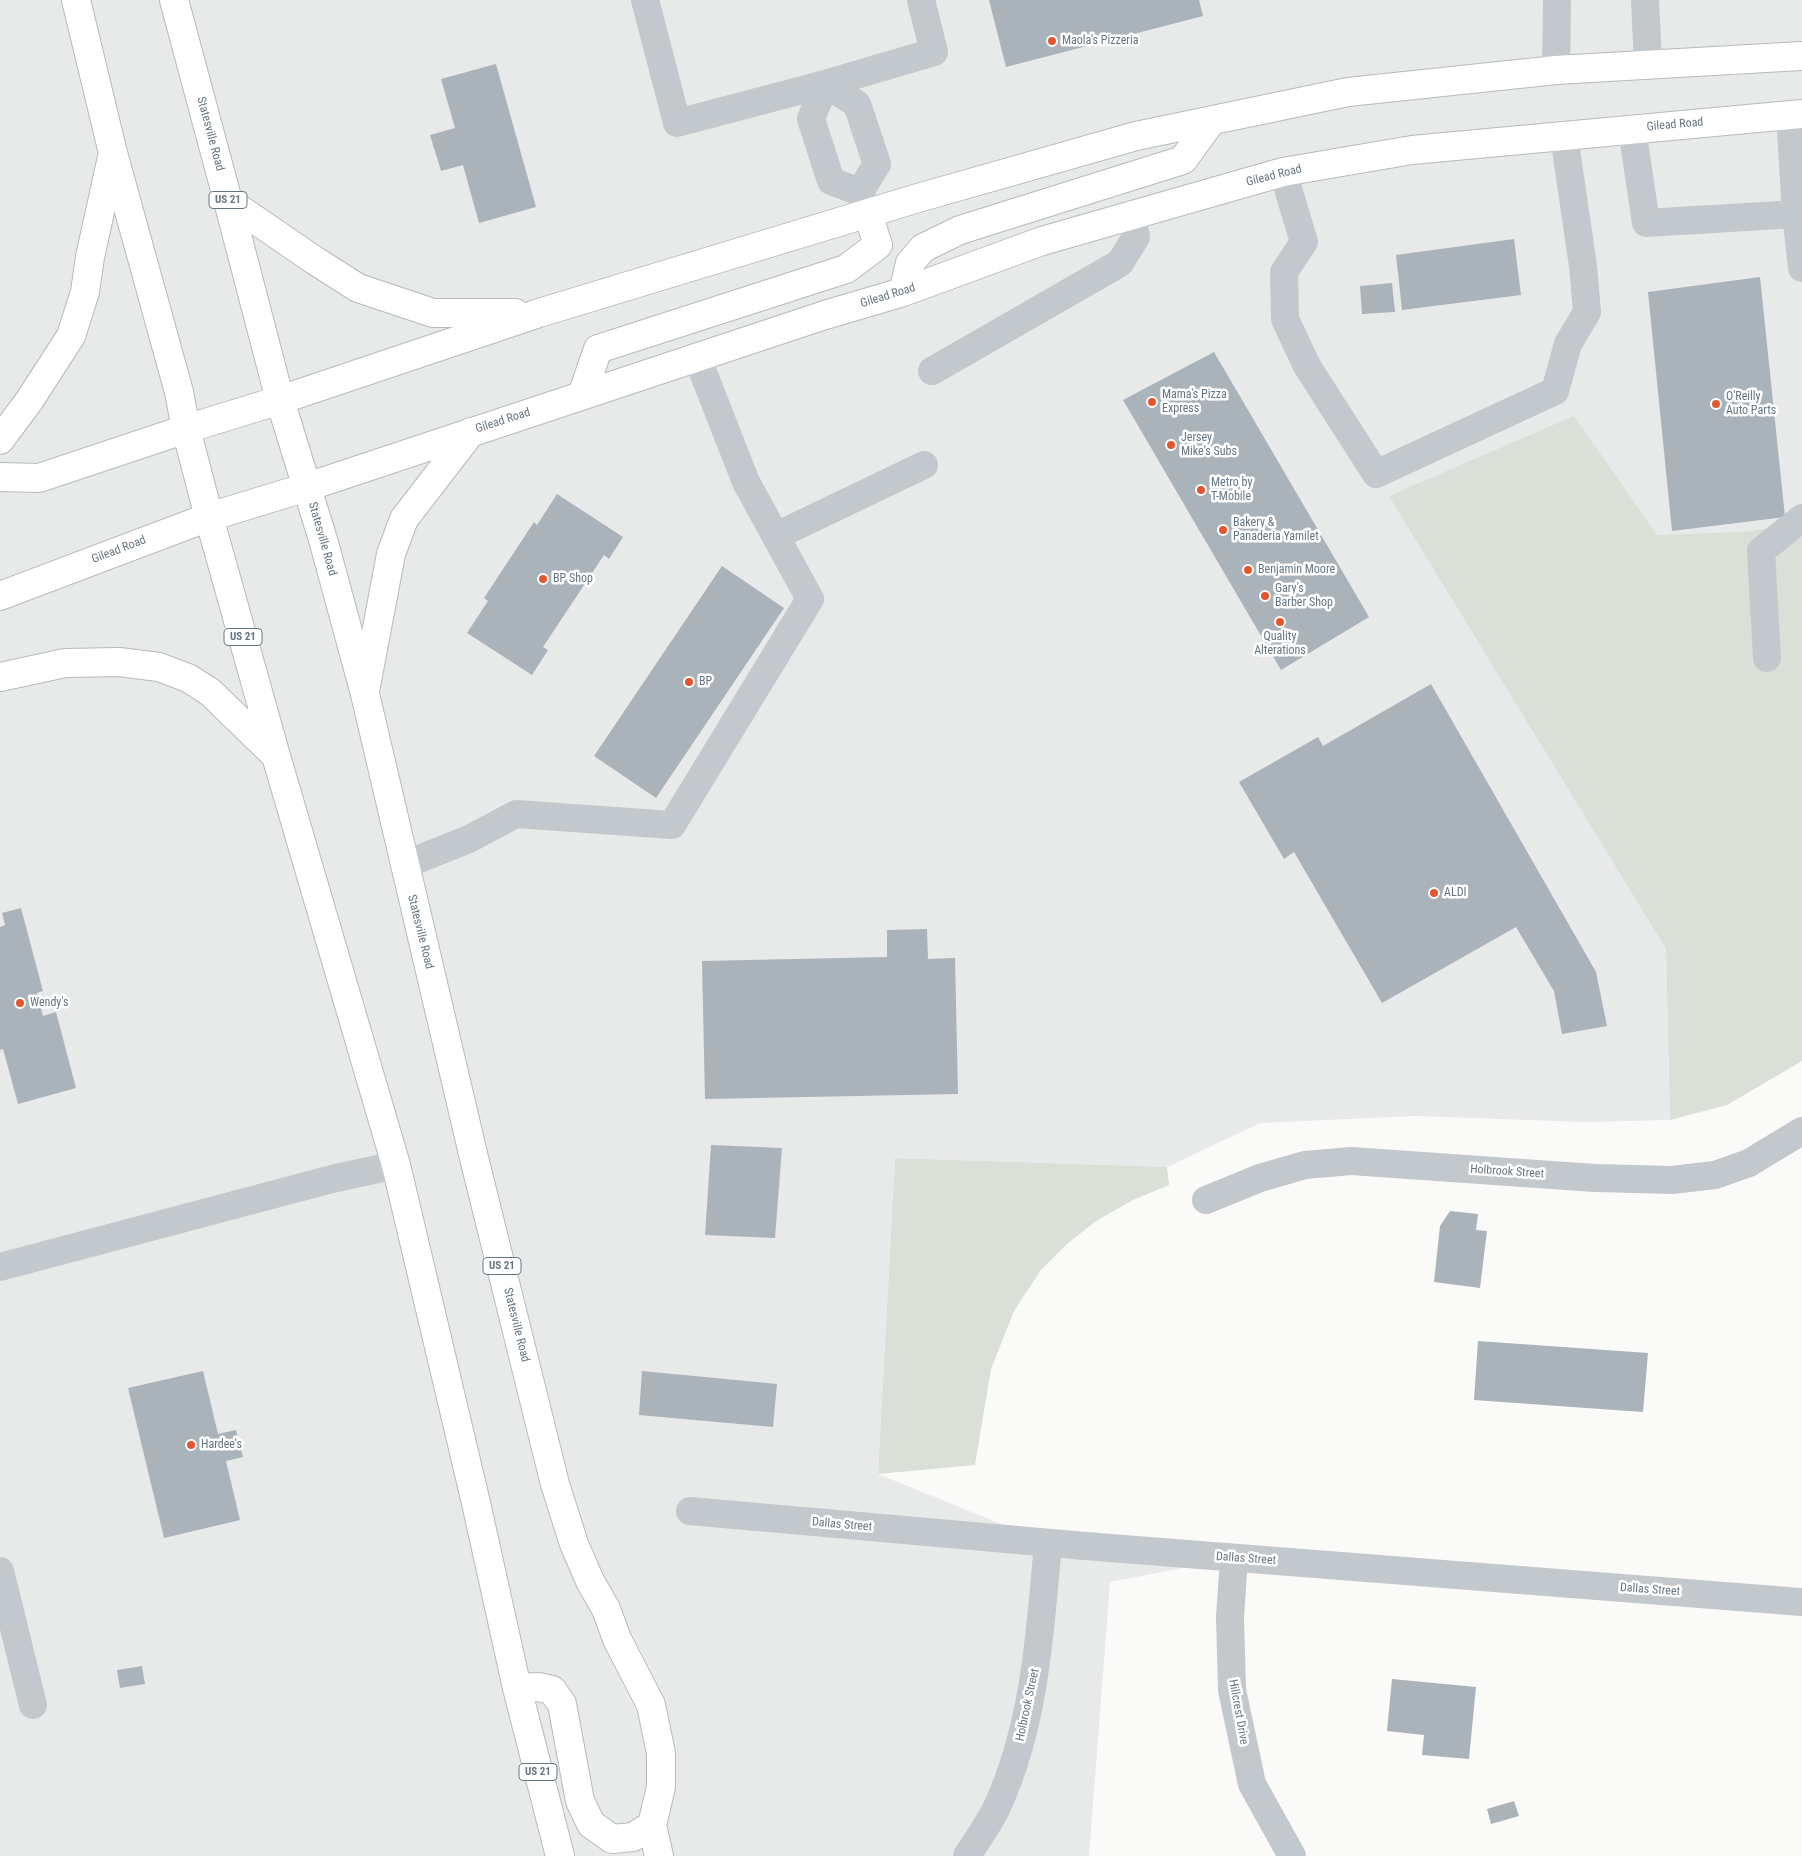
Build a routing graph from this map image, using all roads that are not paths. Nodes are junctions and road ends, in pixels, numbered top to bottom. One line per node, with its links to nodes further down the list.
1 (76, 0): 15 (main road, US 21)
2 (174, 0): 17 (main road, Statesville Road / US 21)
3 (645, 0): 10 (street)
4 (921, 0): 10 (street)
5 (1557, 0): 9 (street)
6 (1645, 0): 8 (street)
7 (1802, 56): 8 (main road)
8 (1648, 64): 9 (main road)
9 (1556, 70): 12 (main road)
10 (825, 84): 18 (street); 18 (street)
11 (1796, 115): 13 (main road, Gilead Road); 19 (street)
12 (1212, 120): 18 (main road); 22 (main road)
13 (1632, 129): 14 (main road, Gilead Road); 19 (street)
14 (1564, 136): 16 (main road, Gilead Road); 16 (street)
15 (113, 153): 28 (main road, US 21); 30 (main road)
16 (1283, 172): 20 (main road, Gilead Road)
17 (228, 200): 23 (main road); 27 (main road, Statesville Road / US 21)
18 (864, 203): 23 (main road); 26 (main road)
19 (1796, 214): 21 (street)
20 (1134, 226): 22 (main road, Gilead Road); 25 (street)
21 (1802, 268)
22 (903, 292): 24 (main road, Gilead Road)
23 (539, 313): 27 (main road)
24 (697, 357): 26 (main road, Gilead Road); 36 (street)
25 (932, 371)
26 (582, 395): 29 (main road, Gilead Road)
27 (280, 400): 28 (main road); 33 (main road, Statesville Road / US 21)
28 (186, 429): 32 (main road); 34 (main road, US 21)
29 (471, 432): 33 (main road, Gilead Road); 40 (main road)
30 (0, 440)
31 (924, 465): 36 (street)
32 (0, 477)
33 (307, 487): 34 (main road, Gilead Road); 40 (main road, Statesville Road / US 21)
34 (209, 517): 37 (main road, Gilead Road); 41 (main road, US 21)
35 (1802, 518): 38 (street)
36 (776, 536): 42 (street)
37 (0, 596)
38 (1767, 658)
39 (0, 677): 41 (main road)
40 (365, 694): 42 (main road, Statesville Road / US 21)
41 (276, 756): 44 (main road, US 21)
42 (404, 865): 54 (main road, Statesville Road / US 21)
43 (1802, 1131): 45 (street, Holbrook Street)
44 (396, 1165): 46 (street); 52 (main road, US 21)
45 (1206, 1200)
46 (0, 1267)
47 (690, 1511): 48 (street, Dallas Street)
48 (1048, 1543): 49 (street, Dallas Street); 57 (street, Holbrook Street)
49 (1234, 1558): 51 (street, Dallas Street); 58 (street, Hillcrest Drive)
50 (0, 1571): 53 (street)
51 (1802, 1602)
52 (517, 1688): 54 (main road); 55 (main road, US 21)
53 (34, 1706)
54 (652, 1825): 56 (main road, Statesville Road / US 21)
55 (560, 1856)
56 (660, 1856)
57 (967, 1856)
58 (1292, 1856)

